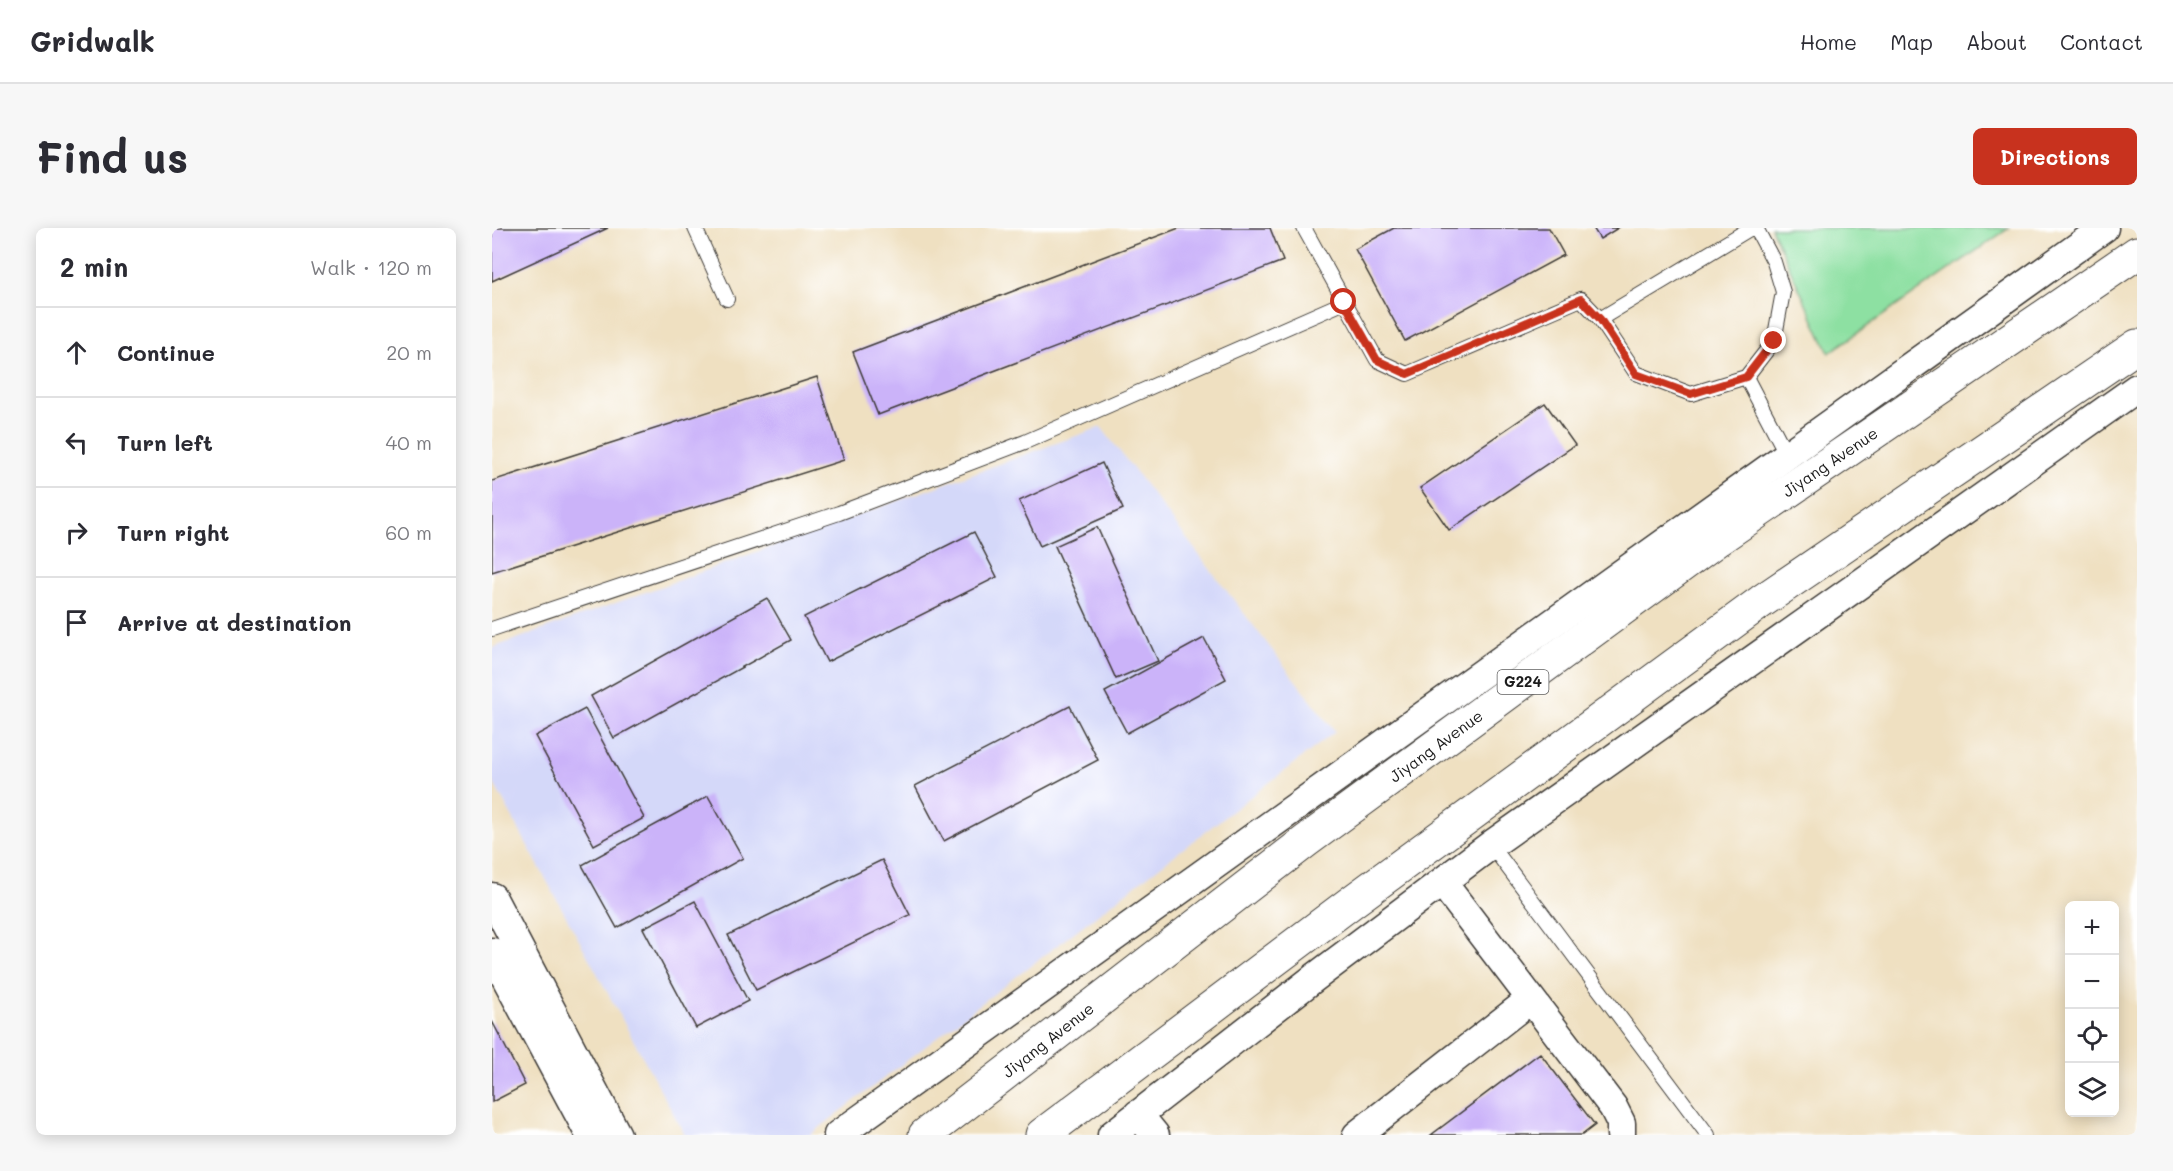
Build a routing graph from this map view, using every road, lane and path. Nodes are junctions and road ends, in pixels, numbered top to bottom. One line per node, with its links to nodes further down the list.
1 (695, 228): 7 (lane)
2 (1304, 228): 8 (lane)
3 (1750, 228): 9 (lane)
4 (1756, 228): 11 (lane)
5 (2103, 228): 13 (street)
6 (2137, 253): 24 (highway, Jiyang Avenue / G224)
7 (728, 298)
8 (1344, 302): 9 (lane); 14 (lane)
9 (1600, 319): 11 (lane)
10 (2137, 346): 25 (highway)
11 (1746, 377): 13 (lane)
12 (2137, 388): 15 (street)
13 (1788, 454): 23 (street)
14 (492, 629)
15 (1491, 845): 16 (street); 29 (lane)
16 (1442, 882): 19 (street); 20 (street)
17 (492, 897): 22 (street)
18 (492, 952): 21 (street)
19 (1531, 999): 27 (street); 28 (street)
20 (1146, 1124): 26 (street)
21 (590, 1135)
22 (617, 1135)
23 (838, 1135)
24 (925, 1135)
25 (1042, 1135)
26 (1112, 1135)
27 (1357, 1135)
28 (1621, 1135)
29 (1708, 1135)

